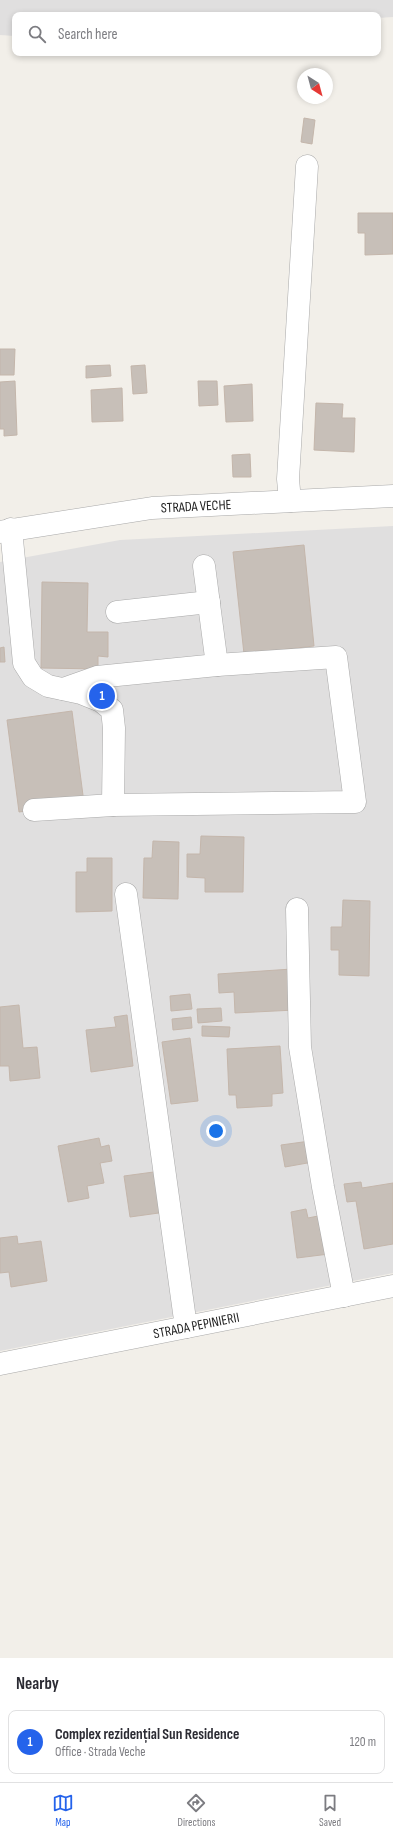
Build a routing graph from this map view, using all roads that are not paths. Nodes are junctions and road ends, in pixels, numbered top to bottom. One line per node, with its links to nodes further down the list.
1 (307, 166): 3 (street)
2 (393, 496): 3 (street, STRADA VECHE)
3 (290, 502): 4 (street, STRADA VECHE)
4 (6, 530): 9 (street)
5 (204, 566): 6 (street)
6 (209, 602): 7 (street); 8 (street)
7 (117, 612)
8 (217, 665): 9 (street); 10 (street)
9 (64, 689): 10 (street)
10 (113, 805): 11 (street)
11 (34, 810)
12 (126, 894): 16 (street)
13 (297, 909): 15 (street)
14 (393, 1286): 15 (street, STRADA PEPINIERII)
15 (344, 1296): 16 (street, STRADA PEPINIERII)
16 (186, 1327): 17 (street, STRADA PEPINIERII)
17 (0, 1364)

